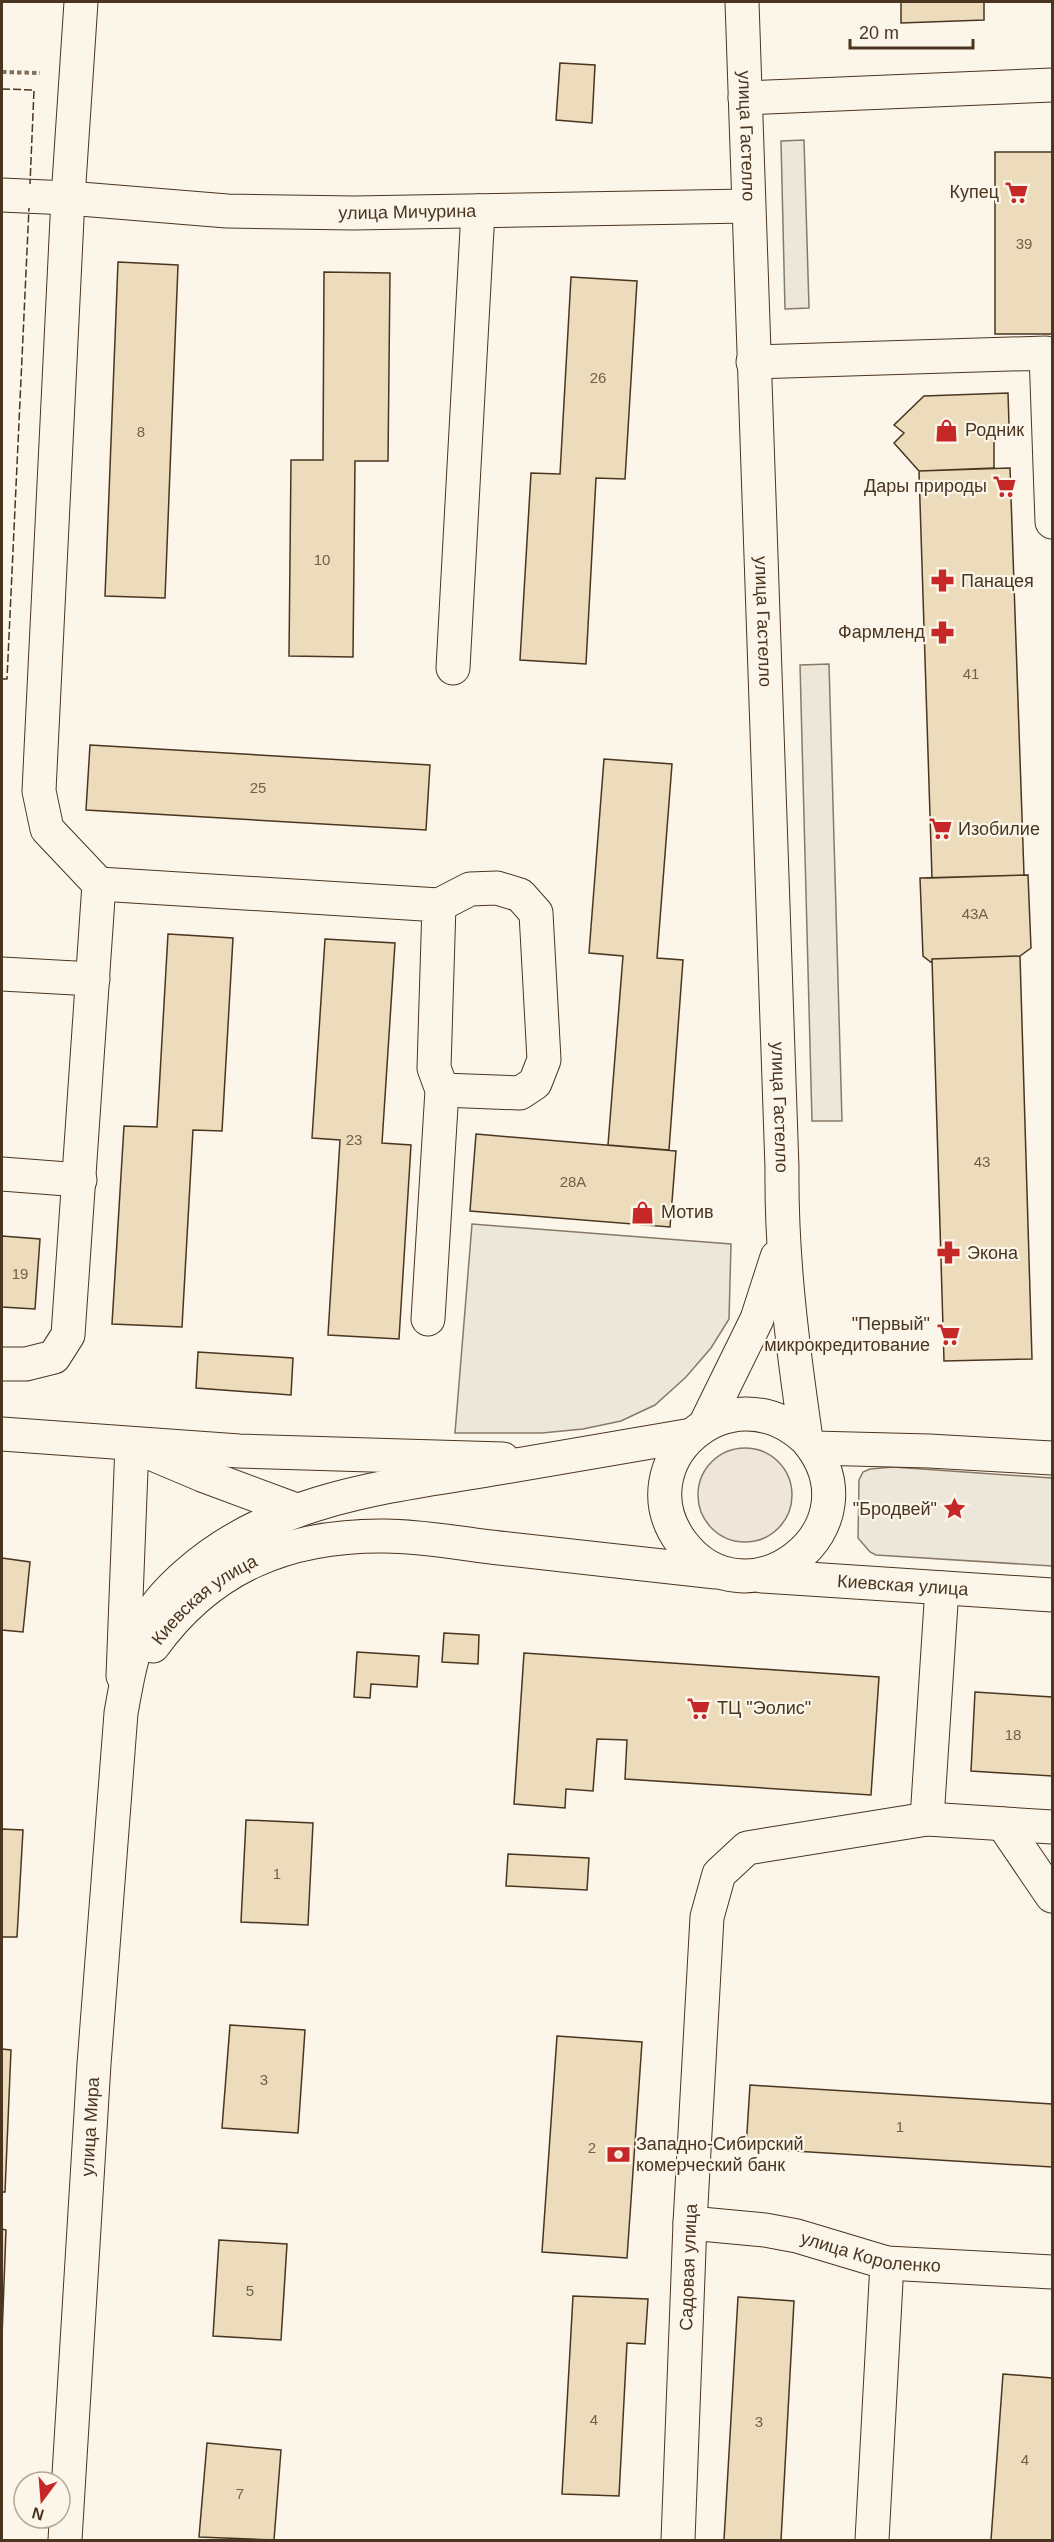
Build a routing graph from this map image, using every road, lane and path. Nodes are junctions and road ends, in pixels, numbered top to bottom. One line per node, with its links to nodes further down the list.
1 (81, 2): 6 (main road)
2 (742, 2): 4 (main road, улица Гастелло)
3 (1053, 85): 4 (main road)
4 (745, 98): 7 (main road, улица Гастелло)
5 (2, 195): 6 (main road, улица Мичурина)
6 (68, 198): 8 (main road, улица Мичурина); 13 (main road)
7 (747, 206): 8 (main road, улица Мичурина); 9 (main road, улица Гастелло)
8 (478, 211): 12 (main road)
9 (753, 362): 10 (main road); 20 (main road, улица Гастелло)
10 (1050, 416): 11 (main road)
11 (1053, 522)
12 (453, 668)
13 (99, 884): 14 (main road); 16 (main road)
14 (440, 905): 17 (main road); 17 (main road)
15 (2, 974): 16 (main road)
16 (93, 979): 19 (main road)
17 (442, 1090): 21 (main road)
18 (2, 1174): 19 (main road)
19 (80, 1180): 22 (main road)
20 (782, 1240): 23 (main road); 26 (main road)
21 (428, 1319)
22 (2, 1364)
23 (698, 1430): 26 (main road); 28 (main road, Киевская улица); 31 (main road)
24 (2, 1434): 25 (main road, Киевская улица)
25 (132, 1444): 28 (main road, Киевская улица); 29 (main road); 34 (main road)
26 (810, 1444): 27 (main road); 31 (main road)
27 (1053, 1458)
28 (546, 1460): 29 (main road, Киевская улица)
29 (296, 1510): 30 (main road); 34 (main road, Киевская улица)
30 (387, 1536): 31 (main road, Киевская улица); 34 (main road, Киевская улица)
31 (740, 1574): 32 (main road, Киевская улица)
32 (942, 1588): 33 (main road, Киевская улица); 35 (main road)
33 (1053, 1595)
34 (121, 1713): 42 (main road, улица Мира)
35 (927, 1819): 36 (main road, Садовая улица); 39 (main road, Садовая улица)
36 (1003, 1824): 37 (main road, Садовая улица); 38 (main road)
37 (1053, 1827)
38 (1053, 1896)
39 (690, 2223): 40 (main road, улица Короленко); 43 (main road, Садовая улица)
40 (887, 2263): 41 (main road, улица Короленко); 44 (main road)
41 (1053, 2272)
42 (65, 2541)
43 (678, 2541)
44 (872, 2541)

